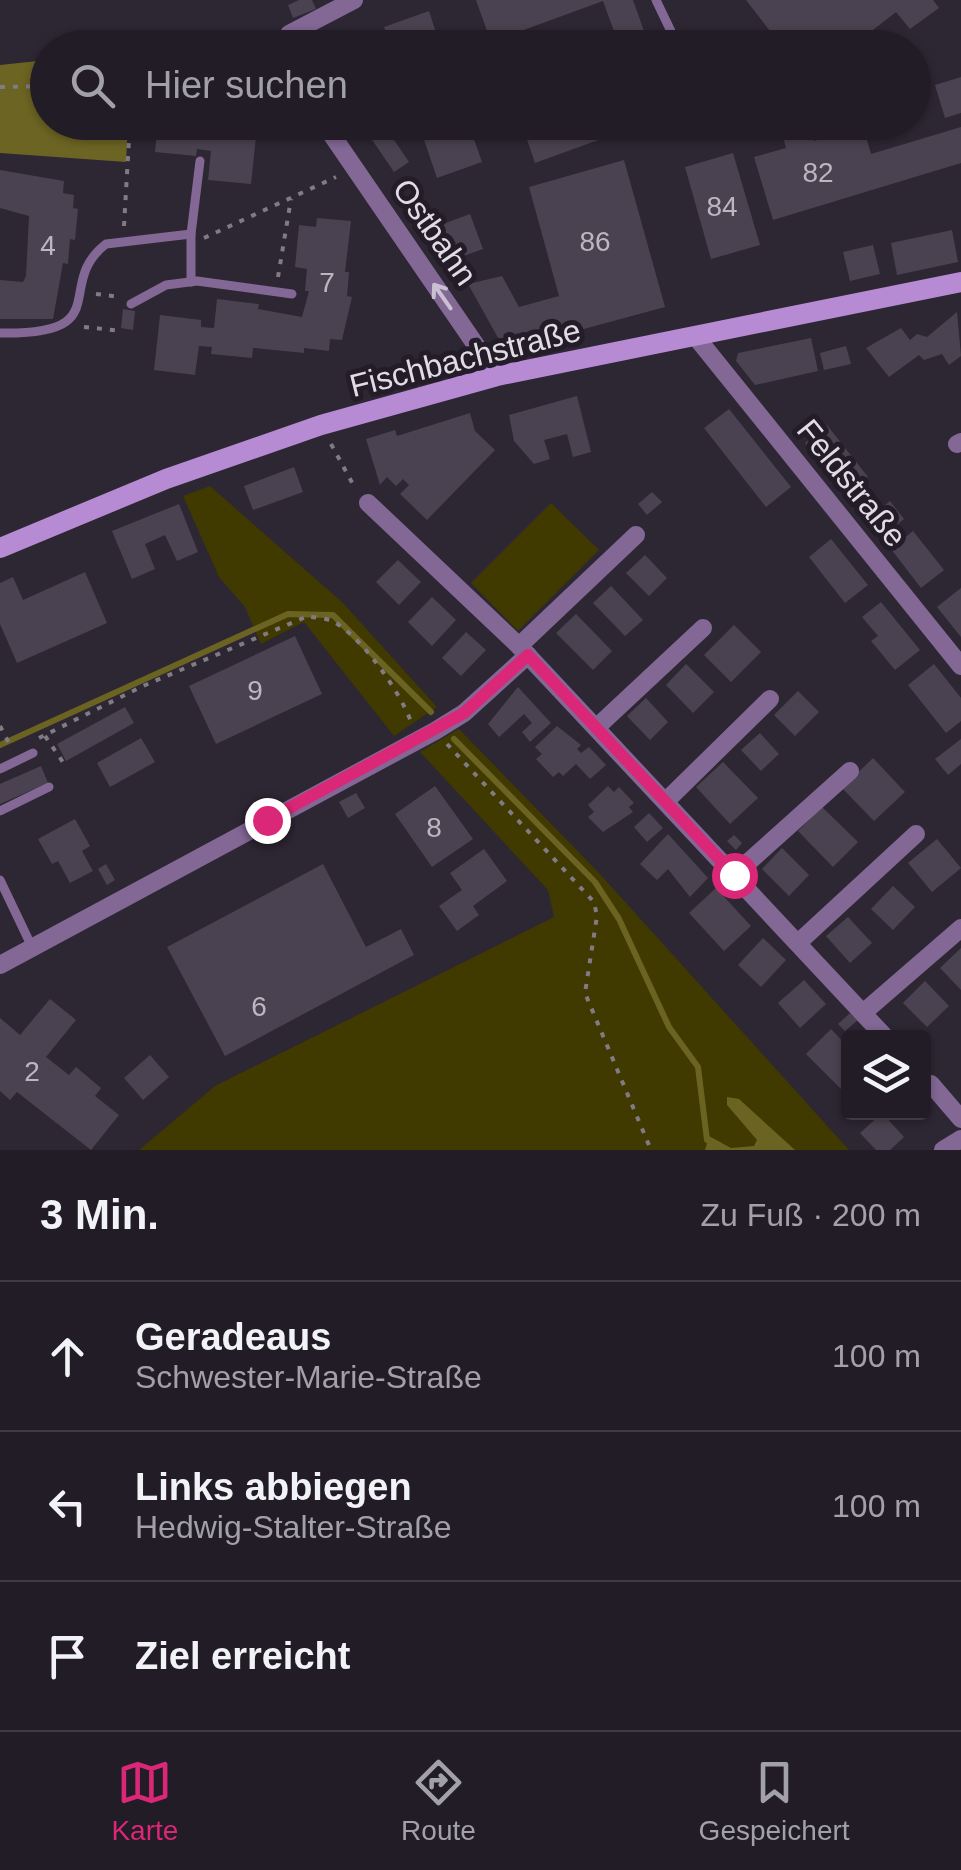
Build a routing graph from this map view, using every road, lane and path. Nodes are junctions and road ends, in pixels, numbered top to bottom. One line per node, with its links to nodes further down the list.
1 (354, 0): 3 (street)
2 (656, 0): 4 (lane)
3 (304, 30)
4 (670, 30)
5 (30, 86): 6 (path)
6 (0, 87)
7 (129, 140): 13 (path)
8 (335, 140): 10 (street, Ostbahn)
9 (200, 162): 12 (lane)
10 (354, 168): 11 (path); 24 (street, Ostbahn, one-way to 10)
11 (291, 199): 12 (path); 17 (path)
12 (191, 239): 13 (lane); 14 (lane)
13 (124, 241): 16 (lane)
14 (191, 282): 17 (lane); 19 (lane)
15 (961, 282): 23 (street, Fischbachstraße)
16 (81, 292): 19 (path); 20 (lane)
17 (275, 292): 18 (lane)
18 (292, 294)
19 (136, 302)
20 (69, 320): 21 (path); 22 (lane)
21 (122, 331)
22 (0, 333)
23 (696, 337): 24 (street, Fischbachstraße); 31 (street, Feldstraße)
24 (498, 376): 25 (street, Fischbachstraße)
25 (321, 425): 26 (path); 28 (street, Fischbachstraße)
26 (368, 503): 30 (street)
27 (636, 535): 30 (street)
28 (0, 548)
29 (703, 628): 34 (street)
30 (524, 651): 34 (street); 35 (street)
31 (961, 666)
32 (770, 699): 45 (street)
33 (0, 726): 37 (path)
34 (597, 726): 45 (street)
35 (435, 731): 36 (street); 59 (path)
36 (417, 741): 39 (path); 52 (street)
37 (10, 746)
38 (14, 762): 40 (lane); 41 (lane); 43 (lane)
39 (67, 768)
40 (0, 769)
41 (32, 770)
42 (850, 771): 48 (street)
43 (20, 775)
44 (44, 788): 46 (lane)
45 (666, 801): 48 (street)
46 (6, 806)
47 (916, 834): 51 (street)
48 (734, 875): 51 (street)
49 (0, 880): 52 (lane)
50 (961, 928): 54 (street)
51 (799, 942): 54 (street)
52 (32, 947): 53 (street)
53 (0, 964)
54 (864, 1012): 55 (street)
55 (879, 1030)
56 (931, 1084): 57 (street)
57 (961, 1119)
58 (961, 1138): 60 (street)
59 (651, 1150)
60 (942, 1150)

